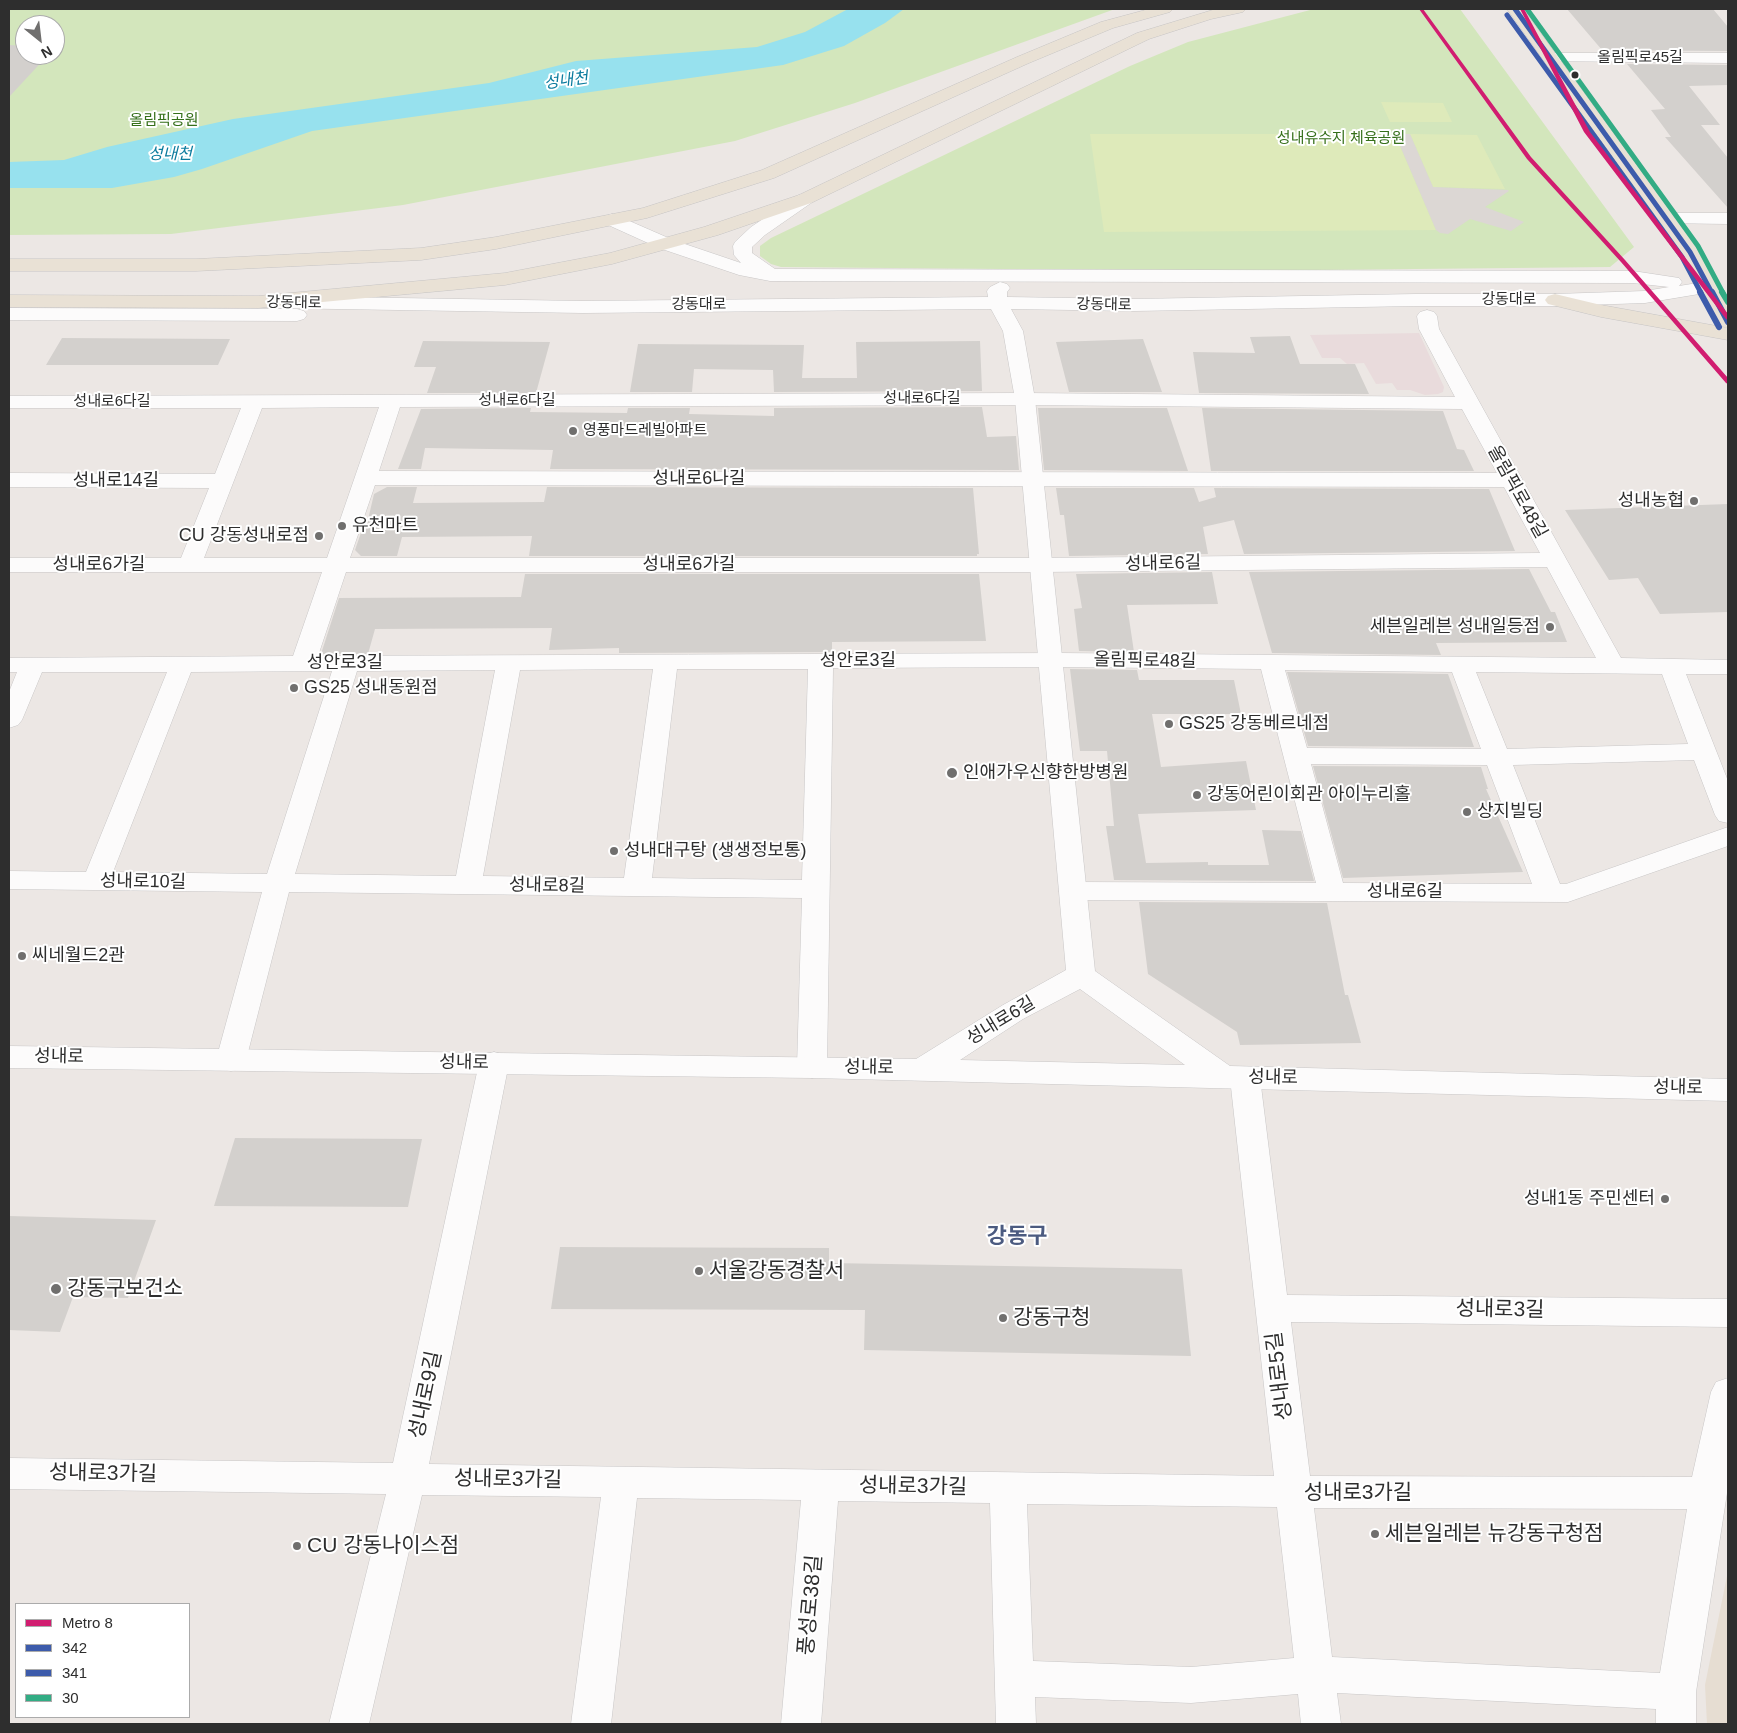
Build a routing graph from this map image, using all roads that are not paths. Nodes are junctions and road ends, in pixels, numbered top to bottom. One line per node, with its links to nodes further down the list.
1 (1165, 9): 9 (main road)
2 (1238, 9): 6 (main road, 강동대로)
3 (1515, 9): 4 (main road)
4 (1551, 58): 5 (street, 올림픽로45길); 7 (main road)
5 (1728, 58)
6 (805, 199): 10 (main road, 강동대로); 12 (street)
7 (1664, 219): 8 (street); 14 (main road)
8 (1728, 219)
9 (612, 220): 10 (street); 11 (main road)
10 (666, 244): 12 (street, 강동대로); 17 (main road, 강동대로)
11 (9, 264)
12 (770, 275): 13 (street, 강동대로)
13 (1038, 276): 14 (street, 강동대로); 18 (street)
14 (1719, 287): 15 (street, 강동대로); 23 (main road)
15 (1555, 300): 20 (street, 강동대로); 22 (street); 24 (main road)
16 (9, 301): 17 (main road, 강동대로)
17 (258, 302): 19 (street, 강동대로)
18 (998, 303): 19 (street, 강동대로); 20 (street, 강동대로); 25 (street)
19 (885, 305): 21 (street)
20 (1134, 305): 22 (street)
21 (9, 314)
22 (1427, 316): 29 (street, 올림픽로48길)
23 (1728, 322)
24 (1728, 334)
25 (1026, 399): 26 (street, 성내로6다길); 29 (street); 32 (street)
26 (392, 401): 28 (street, 성내로6다길); 30 (street)
27 (9, 402): 28 (street, 성내로6다길)
28 (254, 402): 34 (street)
29 (1468, 403): 33 (street, 올림픽로48길)
30 (366, 478): 32 (street, 성내로6나길); 38 (street)
31 (9, 480): 34 (street, 성내로14길)
32 (1033, 480): 33 (street); 39 (street)
33 (1511, 480): 35 (street, 올림픽로48길)
34 (223, 481): 37 (street)
35 (1554, 560): 39 (street, 성내로6길); 51 (street, 올림픽로48길)
36 (9, 565): 37 (street, 성내로6가길)
37 (190, 565): 38 (street, 성내로6가길)
38 (336, 565): 39 (street, 성내로6가길); 45 (street)
39 (1041, 565): 40 (street)
40 (1050, 660): 41 (street, 성안로3길); 44 (street, 올림픽로48길); 66 (street)
41 (821, 661): 43 (street, 성안로3길); 65 (street)
42 (509, 662): 43 (street, 성안로3길); 46 (street, 성안로3길); 63 (street)
43 (666, 662): 64 (street)
44 (1271, 662): 48 (street, 올림픽로48길); 56 (street)
45 (303, 663): 46 (street, 성안로3길); 47 (street, 성안로3길)
46 (347, 663): 62 (street)
47 (182, 664): 50 (street, 성안로3길); 61 (street)
48 (1461, 664): 51 (street, 올림픽로48길); 57 (street)
49 (9, 665): 50 (street, 성안로3길)
50 (33, 665): 54 (street)
51 (1612, 665): 52 (street, 올림픽로48길)
52 (1671, 666): 53 (street, 올림픽로48길); 55 (street)
53 (1728, 667)
54 (9, 720)
55 (1704, 752): 57 (street); 58 (street)
56 (1296, 756): 57 (street); 67 (street)
57 (1497, 757): 68 (street)
58 (1727, 808)
59 (1728, 836): 68 (street, 성내로6길)
60 (9, 880): 61 (street, 성내로10길)
61 (96, 881): 62 (street, 성내로10길)
62 (278, 883): 63 (street, 성내로8길); 71 (street)
63 (468, 886): 64 (street, 성내로8길)
64 (638, 888): 65 (street, 성내로8길)
65 (816, 889): 73 (street)
66 (1073, 890): 67 (street, 성내로6길); 69 (street)
67 (1332, 892): 68 (street, 성내로6길)
68 (1550, 893)
69 (1081, 975): 74 (street, 성내로6길); 75 (street)
70 (9, 1057): 71 (street, 성내로)
71 (231, 1060): 72 (street, 성내로)
72 (494, 1063): 73 (street, 성내로); 81 (street, 성내로9길)
73 (812, 1067): 74 (street, 성내로)
74 (922, 1069): 75 (street, 성내로)
75 (1234, 1078): 76 (street, 성내로); 77 (street, 성내로5길)
76 (1728, 1090)
77 (1272, 1308): 78 (street, 성내로3길); 85 (street, 성내로5길)
78 (1728, 1313)
79 (1728, 1392): 86 (street)
80 (9, 1473): 81 (street, 성내로3가길)
81 (408, 1479): 82 (street, 성내로3가길); 90 (street, 성내로9길)
82 (621, 1482): 83 (street, 성내로3가길); 91 (street)
83 (821, 1485): 84 (street, 성내로3가길); 92 (street, 풍성로38길)
84 (1008, 1488): 85 (street, 성내로3가길); 88 (street)
85 (1294, 1492): 86 (street, 성내로3가길); 87 (street, 성내로5길)
86 (1708, 1493): 89 (street)
87 (1316, 1674): 88 (street); 89 (street); 94 (street, 성내로5길)
88 (1015, 1678): 93 (street)
89 (1676, 1708)
90 (349, 1724)
91 (591, 1724)
92 (801, 1724)
93 (1016, 1724)
94 (1322, 1724)

